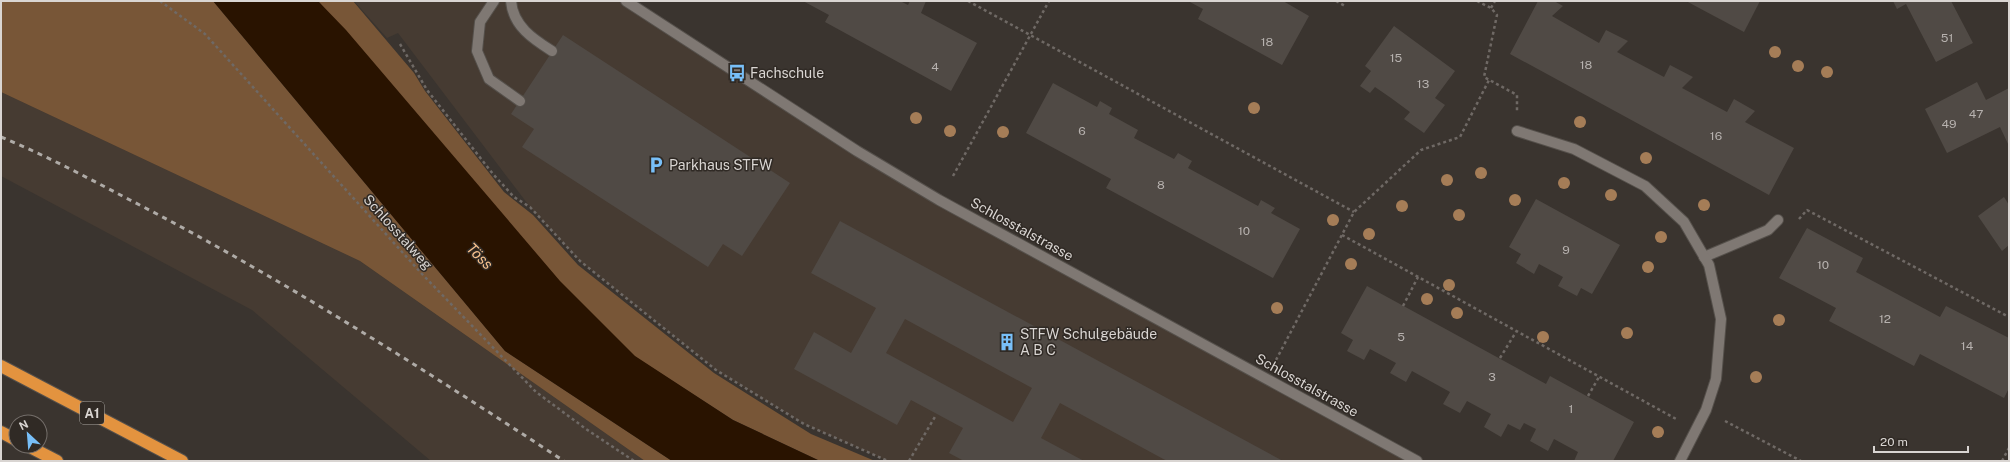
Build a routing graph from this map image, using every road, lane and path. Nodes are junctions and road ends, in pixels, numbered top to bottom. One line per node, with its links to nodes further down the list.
1 (160, 1): 40 (path, Schlosstalweg)
2 (494, 1): 16 (main road)
3 (511, 1): 14 (main road)
4 (626, 1): 31 (main road, Schlosstalstrasse)
5 (968, 1): 12 (path)
6 (1049, 1): 12 (path)
7 (1336, 1): 10 (path)
8 (1477, 1): 11 (path)
9 (1495, 1): 11 (path)
10 (1345, 6)
11 (1491, 8): 15 (path)
12 (1030, 35): 18 (path); 19 (path)
13 (400, 44): 41 (path)
14 (552, 51)
15 (1489, 80): 17 (path); 19 (path)
16 (520, 101)
17 (1517, 131): 23 (main road)
18 (953, 176)
19 (1354, 212): 22 (path)
20 (1778, 220): 23 (main road)
21 (1797, 222): 26 (path)
22 (1342, 235): 24 (path); 31 (path)
23 (1704, 257): 33 (main road)
24 (1418, 277): 25 (path); 27 (path)
25 (1404, 306)
26 (2009, 317)
27 (1516, 332): 28 (path); 30 (path)
28 (1500, 358)
29 (1, 366): 39 (highway, A1)
30 (1599, 377): 32 (path); 35 (path)
31 (1266, 379): 43 (main road, Schlosstalstrasse)
32 (1588, 396)
33 (1706, 410): 35 (main road); 45 (path)
34 (936, 415): 42 (path)
35 (1696, 431): 44 (main road)
36 (2009, 448): 46 (path)
37 (43, 454): 38 (highway)
38 (57, 461)
39 (182, 461)
40 (634, 461)
41 (888, 461)
42 (909, 461)
43 (1417, 461)
44 (1680, 461)
45 (1801, 461)
46 (2002, 461)

